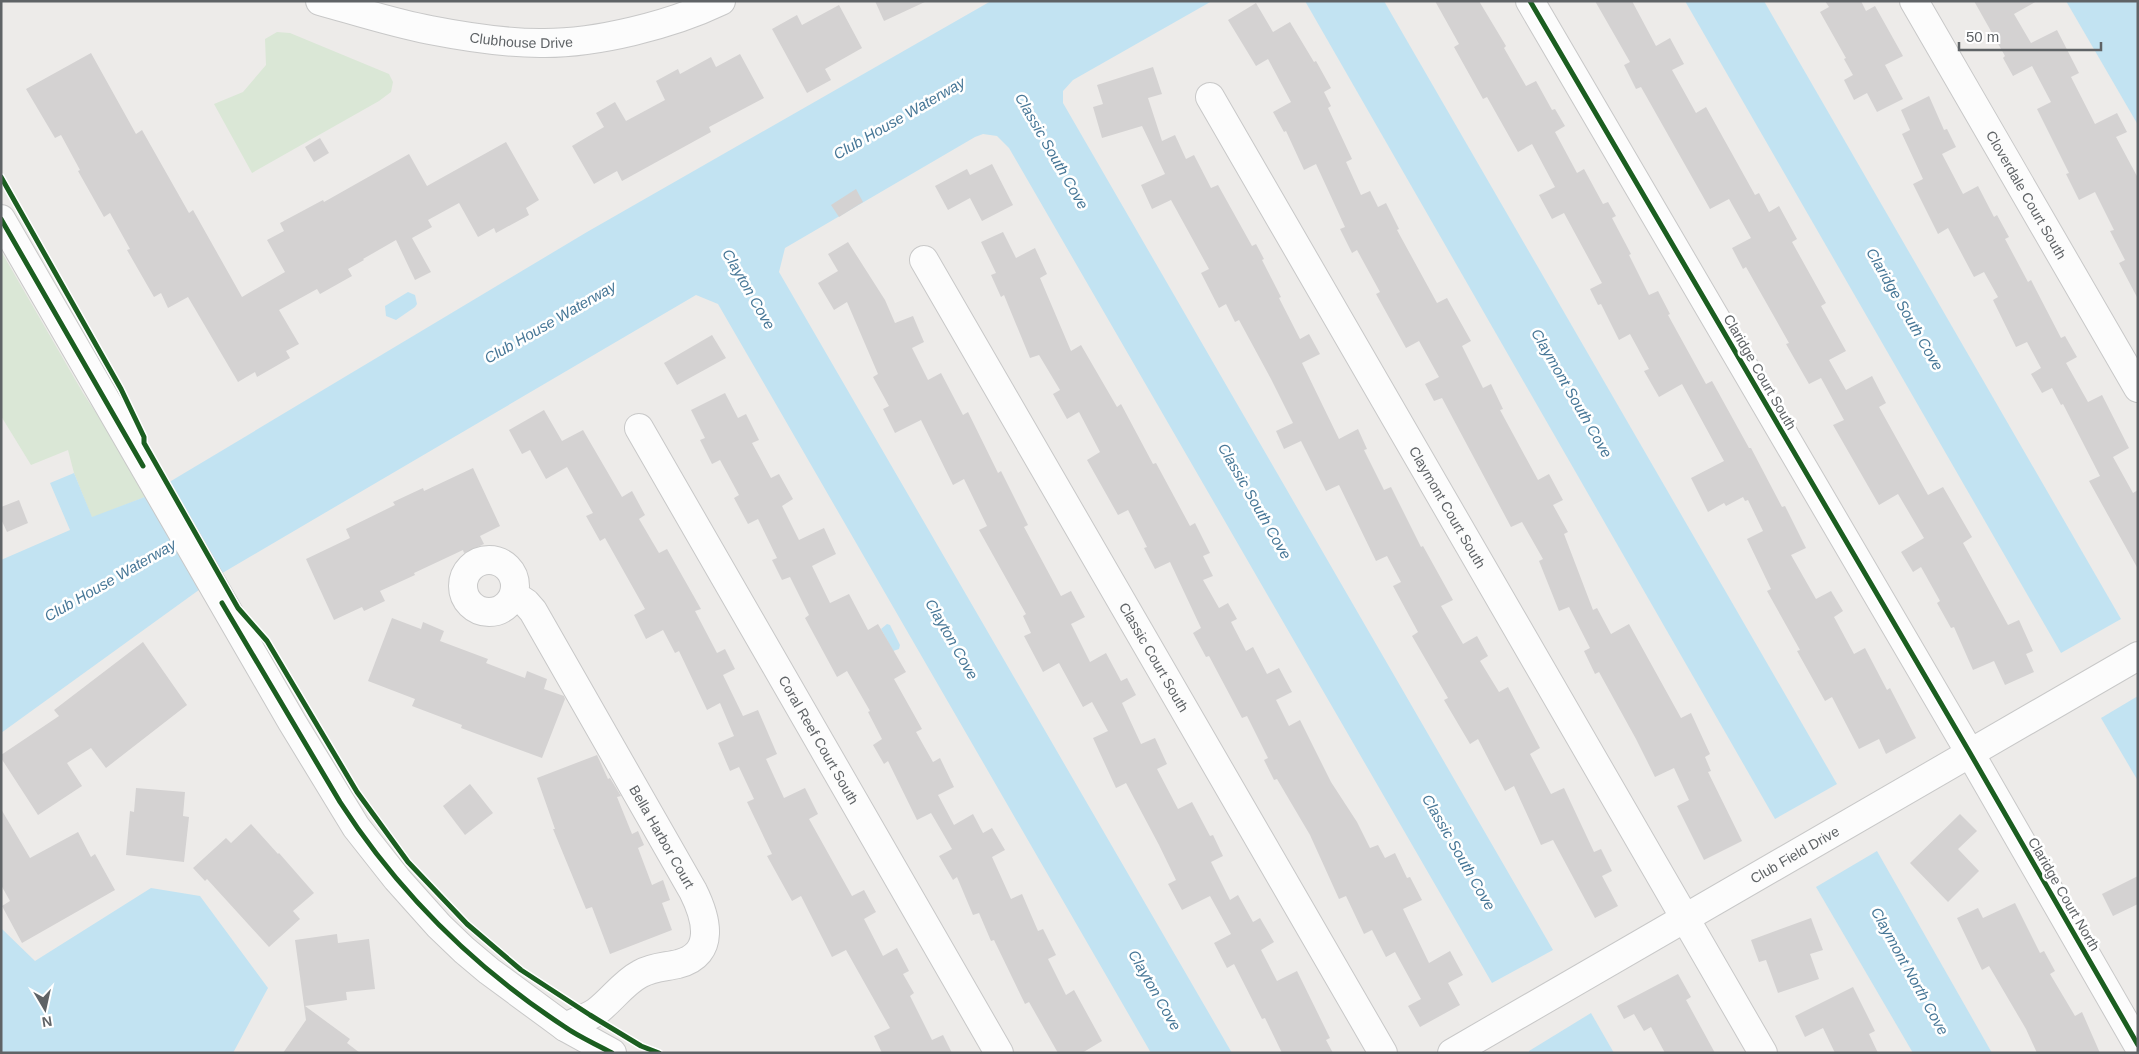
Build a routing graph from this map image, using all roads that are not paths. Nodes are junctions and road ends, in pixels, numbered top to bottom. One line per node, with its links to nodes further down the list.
1 (320, 1): 2 (street, Clubhouse Drive)
2 (721, 1)
3 (1530, 1): 12 (street, Claridge Court South)
4 (1914, 1): 8 (street, Cloverdale Court South)
5 (1210, 97): 13 (street, Claymont Court South)
6 (1, 219): 14 (street)
7 (924, 260): 18 (street, Classic Court South)
8 (2138, 388)
9 (639, 428): 17 (street, Coral Reef Court South)
10 (514, 595): 14 (street, Bella Harbor Court)
11 (2138, 656): 12 (street, Club Field Drive)
12 (1970, 753): 13 (street, Club Field Drive); 15 (street, Claridge Court North)
13 (1685, 918): 19 (street, Club Field Drive); 20 (street, Claymont Court South)
14 (565, 1027): 16 (street)
15 (2138, 1045)
16 (612, 1053)
17 (999, 1053)
18 (1383, 1053)
19 (1452, 1053)
20 (1762, 1053)

